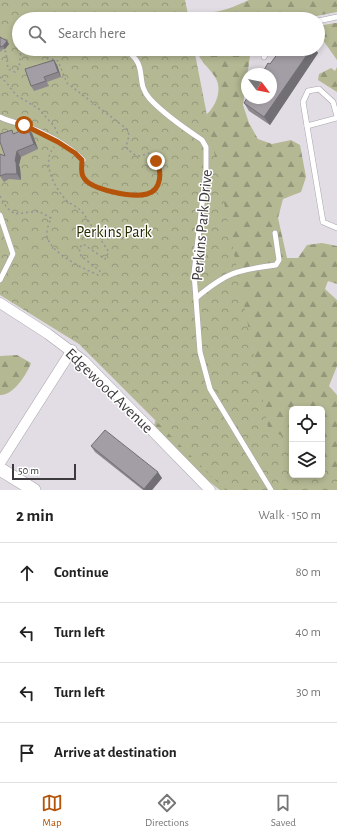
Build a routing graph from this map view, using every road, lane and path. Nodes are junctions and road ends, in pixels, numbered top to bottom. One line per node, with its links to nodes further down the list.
1 (337, 18): 2 (lane)
2 (325, 20)
3 (0, 51): 4 (path)
4 (20, 56)
5 (45, 56): 12 (path)
6 (134, 56): 18 (lane, Perkins Park Drive)
7 (0, 77): 11 (path)
8 (0, 117): 11 (lane)
9 (337, 117): 10 (lane); 10 (lane)
10 (307, 126): 15 (lane)
11 (58, 142): 12 (lane); 13 (path)
12 (82, 160)
13 (0, 196)
14 (0, 215): 17 (lane)
15 (337, 228)
16 (275, 233): 18 (lane)
17 (0, 280)
18 (196, 298): 25 (lane, Perkins Park Drive)
19 (0, 303): 20 (street, Edgewood Avenue)
20 (72, 350): 21 (street); 24 (street, Edgewood Avenue)
21 (0, 463)
22 (0, 469): 23 (street)
23 (34, 490)
24 (210, 490)
25 (271, 490)

